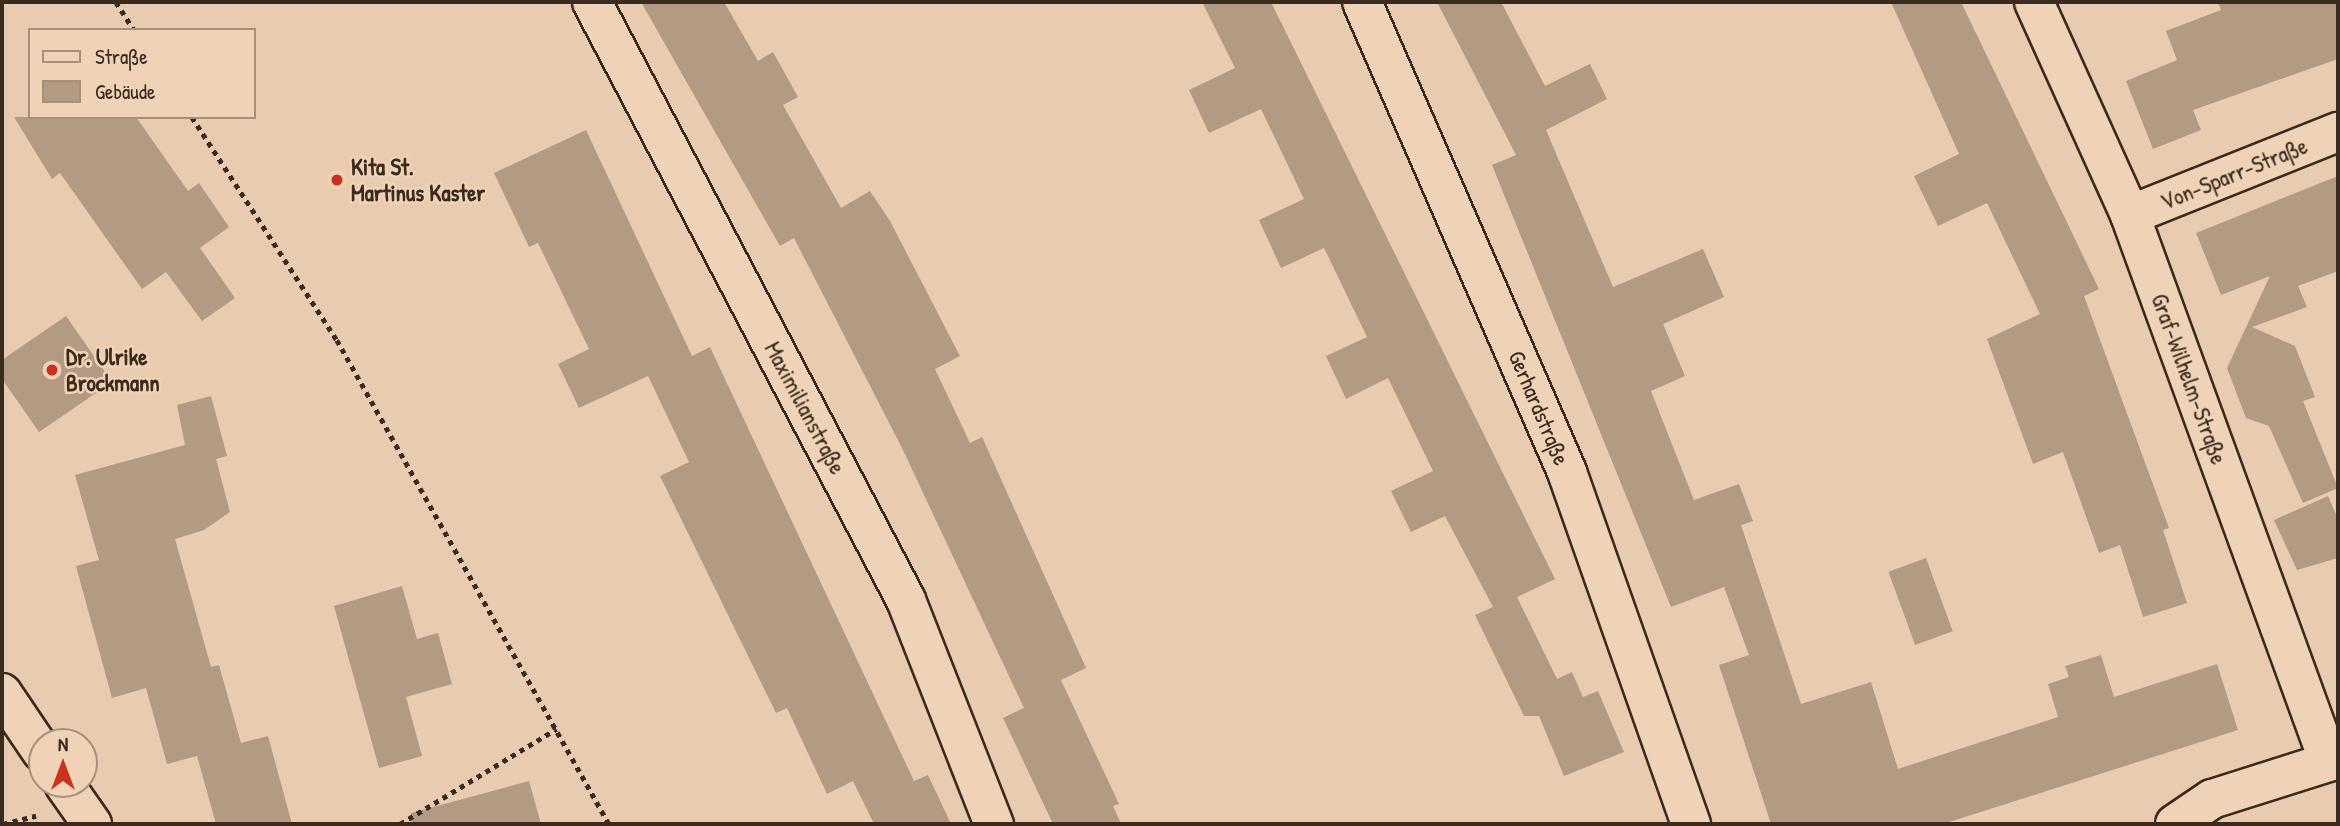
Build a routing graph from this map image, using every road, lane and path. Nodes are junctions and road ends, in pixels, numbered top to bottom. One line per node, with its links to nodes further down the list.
1 (116, 2): 5 (path)
2 (592, 2): 17 (street, Maximilianstraße)
3 (1362, 2): 18 (street, Gerhardstraße)
4 (2034, 2): 8 (street, Graf-Wilhelm-Straße)
5 (133, 28)
6 (193, 119): 10 (path)
7 (2338, 132): 8 (street, Von-Sparr-Straße)
8 (2130, 215): 12 (street, Graf-Wilhelm-Straße)
9 (2, 693): 11 (street)
10 (556, 729): 15 (path); 16 (path)
11 (28, 731)
12 (2333, 760): 19 (street)
13 (74, 798): 14 (street)
14 (92, 824)
15 (401, 824)
16 (610, 824)
17 (994, 824)
18 (1690, 824)
19 (2175, 824)

